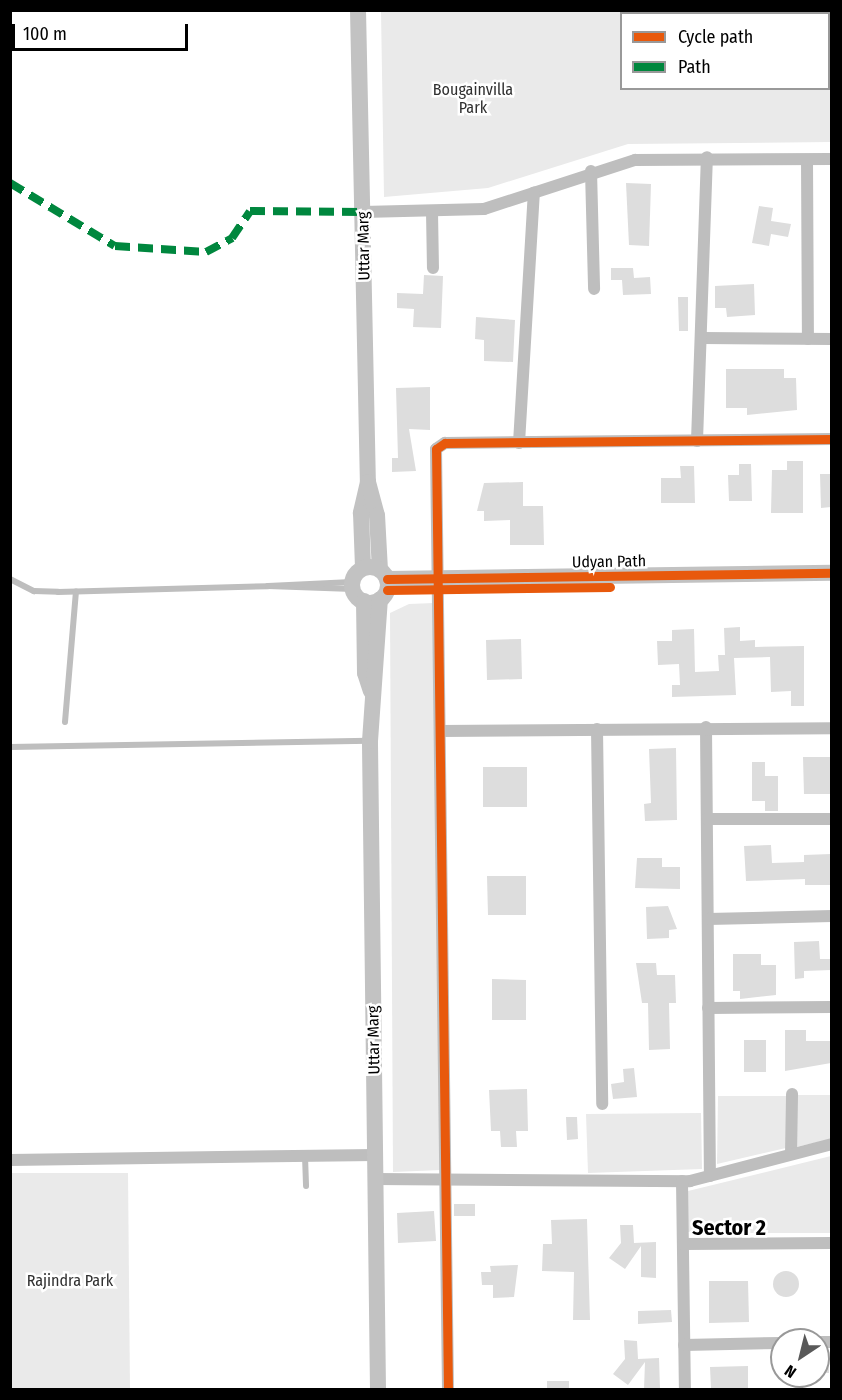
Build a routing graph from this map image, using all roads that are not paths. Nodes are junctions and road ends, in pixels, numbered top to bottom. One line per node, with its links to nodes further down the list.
1 (358, 10): 7 (main road, Uttar Marg)
2 (707, 157): 4 (street); 5 (street); 11 (street)
3 (831, 159): 4 (street)
4 (807, 160): 12 (street)
5 (591, 171): 6 (street); 10 (street)
6 (534, 192): 8 (street); 16 (street)
7 (363, 212): 8 (street); 20 (main road, Uttar Marg)
8 (432, 212): 9 (street)
9 (433, 268)
10 (594, 289)
11 (703, 338): 12 (street); 15 (street)
12 (808, 339): 13 (street)
13 (831, 339)
14 (831, 439): 15 (street)
15 (697, 441): 16 (street)
16 (519, 443): 21 (street)
17 (831, 573): 21 (main road, Udyan Path)
18 (10, 579): 22 (lane)
19 (831, 583): 21 (main road, Udyan Path)
20 (371, 585): 21 (main road, Udyan Path); 22 (lane); 28 (main road, Uttar Marg)
21 (438, 586): 27 (street)
22 (76, 591): 23 (lane)
23 (65, 722)
24 (706, 727): 25 (street); 26 (street); 30 (street)
25 (831, 728)
26 (597, 729): 27 (street); 37 (street)
27 (440, 731): 45 (street)
28 (370, 741): 29 (lane); 40 (main road, Uttar Marg)
29 (10, 747)
30 (707, 819): 31 (street); 33 (street)
31 (831, 819)
32 (831, 916): 33 (street)
33 (708, 919): 35 (street)
34 (831, 1007): 35 (street)
35 (708, 1008): 43 (street)
36 (792, 1094): 39 (street)
37 (602, 1104)
38 (831, 1144): 39 (street)
39 (791, 1154): 43 (street)
40 (375, 1155): 41 (street); 44 (main road, Uttar Marg)
41 (305, 1156): 42 (street); 47 (lane)
42 (10, 1160)
43 (710, 1176): 46 (street)
44 (375, 1179): 45 (street); 52 (main road, Uttar Marg)
45 (445, 1179): 46 (street); 53 (street)
46 (682, 1181): 49 (street)
47 (306, 1186)
48 (831, 1242): 49 (street)
49 (683, 1244): 51 (street)
50 (770, 1343): 51 (street)
51 (684, 1345): 54 (street)
52 (378, 1389)
53 (448, 1389)
54 (685, 1389)

